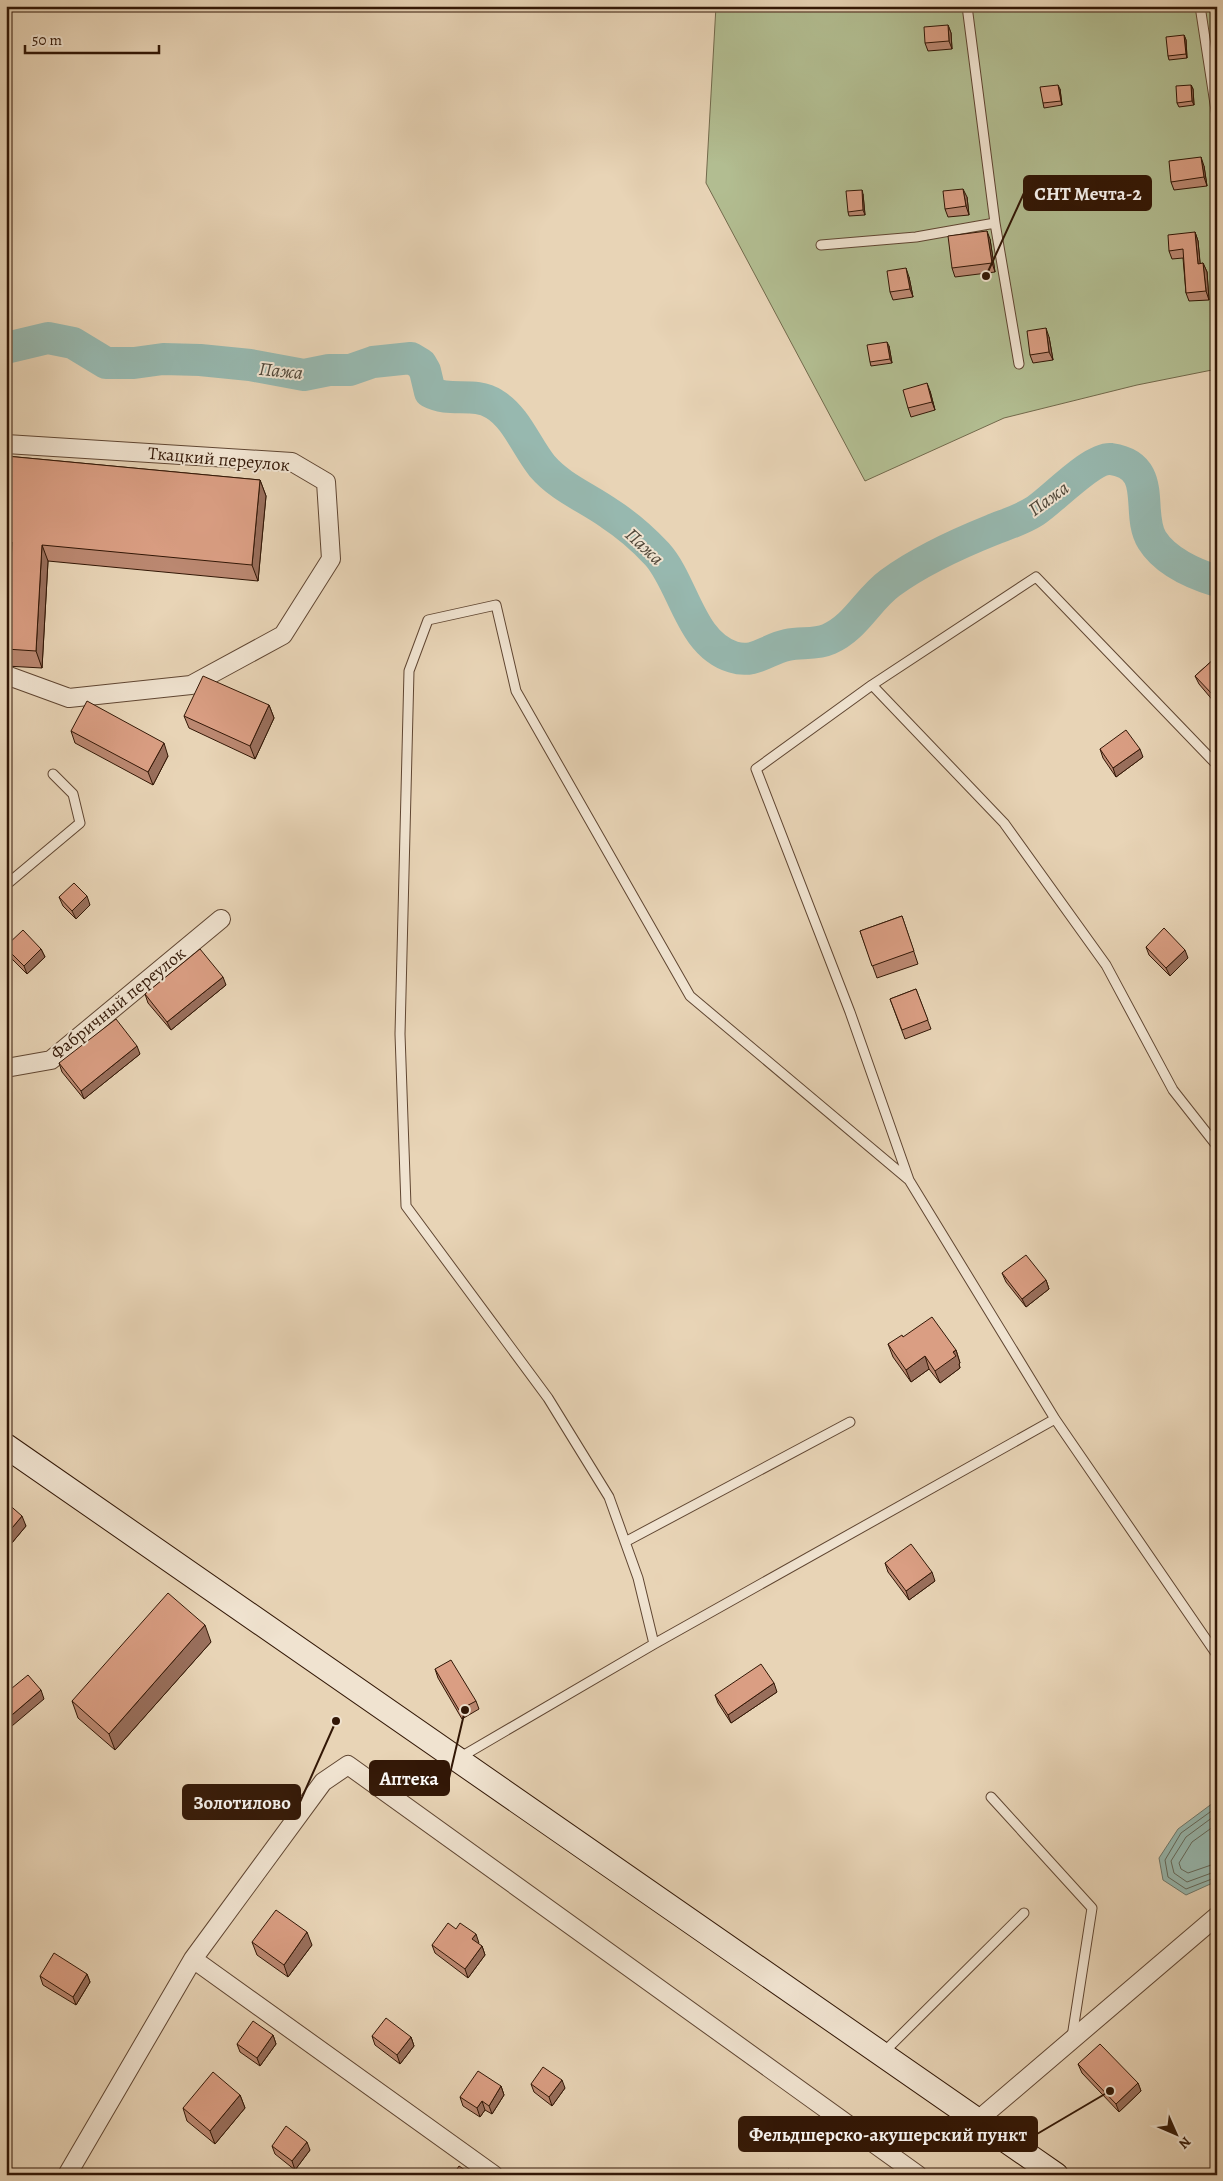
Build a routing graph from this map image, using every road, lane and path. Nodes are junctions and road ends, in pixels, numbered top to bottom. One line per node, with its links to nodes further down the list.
1 (967, 6): 4 (lane)
2 (1200, 6): 3 (lane)
3 (1217, 117)
4 (995, 223): 5 (lane); 6 (lane)
5 (821, 245)
6 (1019, 364)
7 (6, 444): 8 (street, Ткацкий переулок)
8 (6, 675)
9 (872, 686): 10 (lane); 15 (lane); 16 (lane)
10 (1217, 765)
11 (53, 774): 12 (lane)
12 (6, 885)
13 (220, 919): 14 (street, Фабричный переулок)
14 (6, 1068)
15 (1217, 1146)
16 (909, 1180): 17 (lane); 20 (lane)
17 (1055, 1419): 21 (lane); 22 (lane)
18 (850, 1422): 20 (lane)
19 (6, 1446): 23 (main road)
20 (625, 1542): 21 (lane)
21 (654, 1644): 23 (lane)
22 (1217, 1655)
23 (456, 1759): 29 (main road)
24 (991, 1797): 28 (lane)
25 (1024, 1913): 29 (lane)
26 (1217, 1916): 28 (street)
27 (193, 1959): 31 (street); 32 (street); 33 (street)
28 (1072, 2039): 30 (street)
29 (882, 2054): 30 (main road)
30 (978, 2120): 34 (main road)
31 (69, 2174)
32 (494, 2175)
33 (918, 2175)
34 (1056, 2175)

